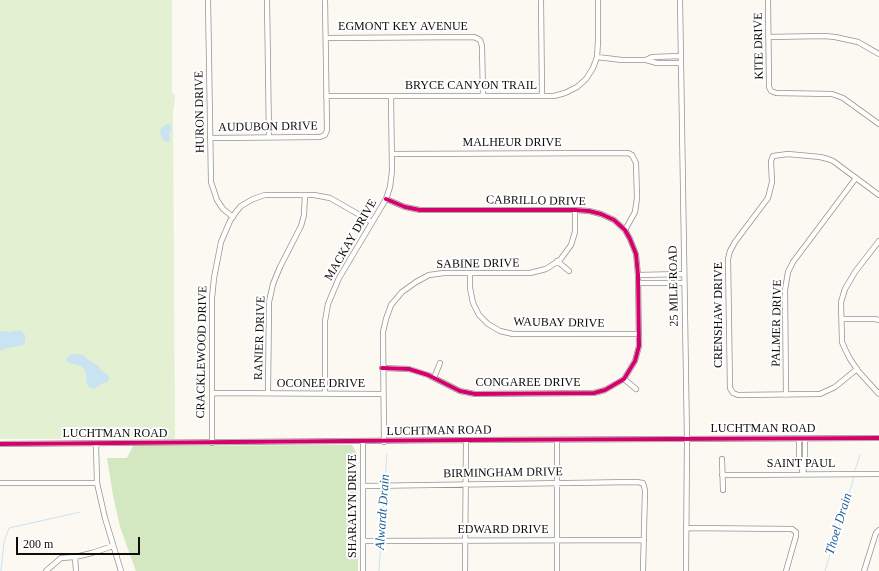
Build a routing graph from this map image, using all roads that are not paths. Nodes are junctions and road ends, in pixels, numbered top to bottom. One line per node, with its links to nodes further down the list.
1 (208, 0): 21 (street, HURON DRIVE)
2 (267, 0): 20 (street)
3 (325, 0): 9 (street)
4 (541, 0): 18 (street)
5 (598, 0): 12 (street, BRYCE CANYON TRAIL)
6 (680, 0): 11 (street, 25 MILE ROAD)
7 (768, 0): 8 (street, KITE DRIVE)
8 (768, 37): 10 (street); 19 (street, KITE DRIVE)
9 (326, 38): 15 (street); 17 (street, EGMONT KEY AVENUE)
10 (879, 54)
11 (681, 56): 13 (street); 14 (street, 25 MILE ROAD)
12 (596, 57): 13 (street); 18 (street, BRYCE CANYON TRAIL)
13 (646, 60): 14 (street)
14 (681, 63): 36 (street, 25 MILE ROAD)
15 (326, 96): 16 (street, BRYCE CANYON TRAIL); 20 (street, AUDUBON DRIVE)
16 (391, 96): 17 (street, BRYCE CANYON TRAIL); 22 (street, MACKAY DRIVE)
17 (483, 96): 18 (street, BRYCE CANYON TRAIL)
18 (542, 96)
19 (879, 124)
20 (269, 137): 21 (street, AUDUBON DRIVE)
21 (210, 138): 28 (street, HURON DRIVE)
22 (392, 154): 26 (street, MACKAY DRIVE); 30 (street, MALHEUR DRIVE)
23 (856, 178): 25 (street); 52 (street, PALMER DRIVE); 52 (street, CRENSHAW DRIVE)
24 (304, 195): 28 (street, CRACKLEWOOD DRIVE); 29 (street, CRACKLEWOOD DRIVE); 50 (street, RANIER DRIVE)
25 (879, 195)
26 (386, 199): 27 (street, CABRILLO DRIVE); 29 (street, MACKAY DRIVE)
27 (575, 210): 30 (street, CABRILLO DRIVE); 32 (street, SABINE DRIVE)
28 (233, 217): 48 (street, CRACKLEWOOD DRIVE)
29 (372, 222): 49 (street, MACKAY DRIVE)
30 (624, 230): 35 (street, CABRILLO DRIVE)
31 (879, 241): 39 (street)
32 (557, 262): 33 (street); 34 (street, SABINE DRIVE)
33 (569, 271)
34 (470, 273): 41 (street, WAUBAY DRIVE); 43 (street, SABINE DRIVE)
35 (638, 274): 36 (street); 38 (street, CABRILLO DRIVE)
36 (684, 274): 37 (street, 25 MILE ROAD)
37 (684, 283): 38 (street); 55 (street, 25 MILE ROAD)
38 (638, 284): 41 (street, CABRILLO DRIVE)
39 (842, 319): 40 (street); 44 (street)
40 (879, 320)
41 (639, 334): 45 (street, CABRILLO DRIVE)
42 (440, 364): 46 (street)
43 (382, 368): 46 (street, CONGAREE DRIVE); 51 (street, SABINE DRIVE)
44 (857, 369): 52 (street); 53 (street)
45 (625, 377): 46 (street, CONGAREE DRIVE); 47 (street)
46 (434, 378)
47 (636, 389)
48 (212, 393): 50 (street, OCONEE DRIVE); 62 (street, CRACKLEWOOD DRIVE)
49 (325, 393): 50 (street, OCONEE DRIVE); 51 (street, OCONEE DRIVE)
50 (268, 394)
51 (382, 394): 61 (street, SABINE DRIVE)
52 (786, 394)
53 (879, 394)
54 (879, 438): 57 (street, LUCHTMAN ROAD)
55 (687, 439): 56 (street, LUCHTMAN ROAD); 59 (street, LUCHTMAN ROAD); 75 (street, 25 MILE ROAD)
56 (799, 439): 57 (street, LUCHTMAN ROAD); 66 (street)
57 (805, 439): 66 (street)
58 (466, 440): 59 (street, LUCHTMAN ROAD); 61 (street, LUCHTMAN ROAD); 72 (street)
59 (558, 440): 71 (street)
60 (363, 442): 61 (street, LUCHTMAN ROAD); 62 (street, LUCHTMAN ROAD); 73 (street, SHARALYN DRIVE)
61 (384, 442)
62 (212, 443): 64 (street, LUCHTMAN ROAD)
63 (0, 444): 64 (street, LUCHTMAN ROAD)
64 (96, 444): 70 (street)
65 (722, 459): 68 (street)
66 (803, 474): 67 (street, SAINT PAUL); 68 (street, SAINT PAUL)
67 (879, 474)
68 (722, 475): 74 (street)
69 (0, 483): 70 (street)
70 (97, 483): 81 (street)
71 (557, 483): 72 (street, BIRMINGHAM DRIVE); 78 (street); 79 (street, BIRMINGHAM DRIVE)
72 (466, 484): 73 (street, BIRMINGHAM DRIVE); 77 (street)
73 (363, 486): 80 (street, SHARALYN DRIVE)
74 (723, 490)
75 (686, 528): 90 (street, 25 MILE ROAD); 91 (street)
76 (879, 530): 92 (street)
77 (465, 540): 78 (street, EDWARD DRIVE); 80 (street, EDWARD DRIVE); 87 (street)
78 (557, 540): 79 (street, EDWARD DRIVE); 88 (street)
79 (644, 540): 89 (street)
80 (363, 541): 86 (street, SHARALYN DRIVE)
81 (113, 546): 82 (street); 85 (street)
82 (75, 557): 83 (street); 84 (street)
83 (46, 571)
84 (76, 571)
85 (121, 571)
86 (363, 571)
87 (465, 571)
88 (557, 571)
89 (643, 571)
90 (686, 571)
91 (786, 571)
92 (864, 571)

